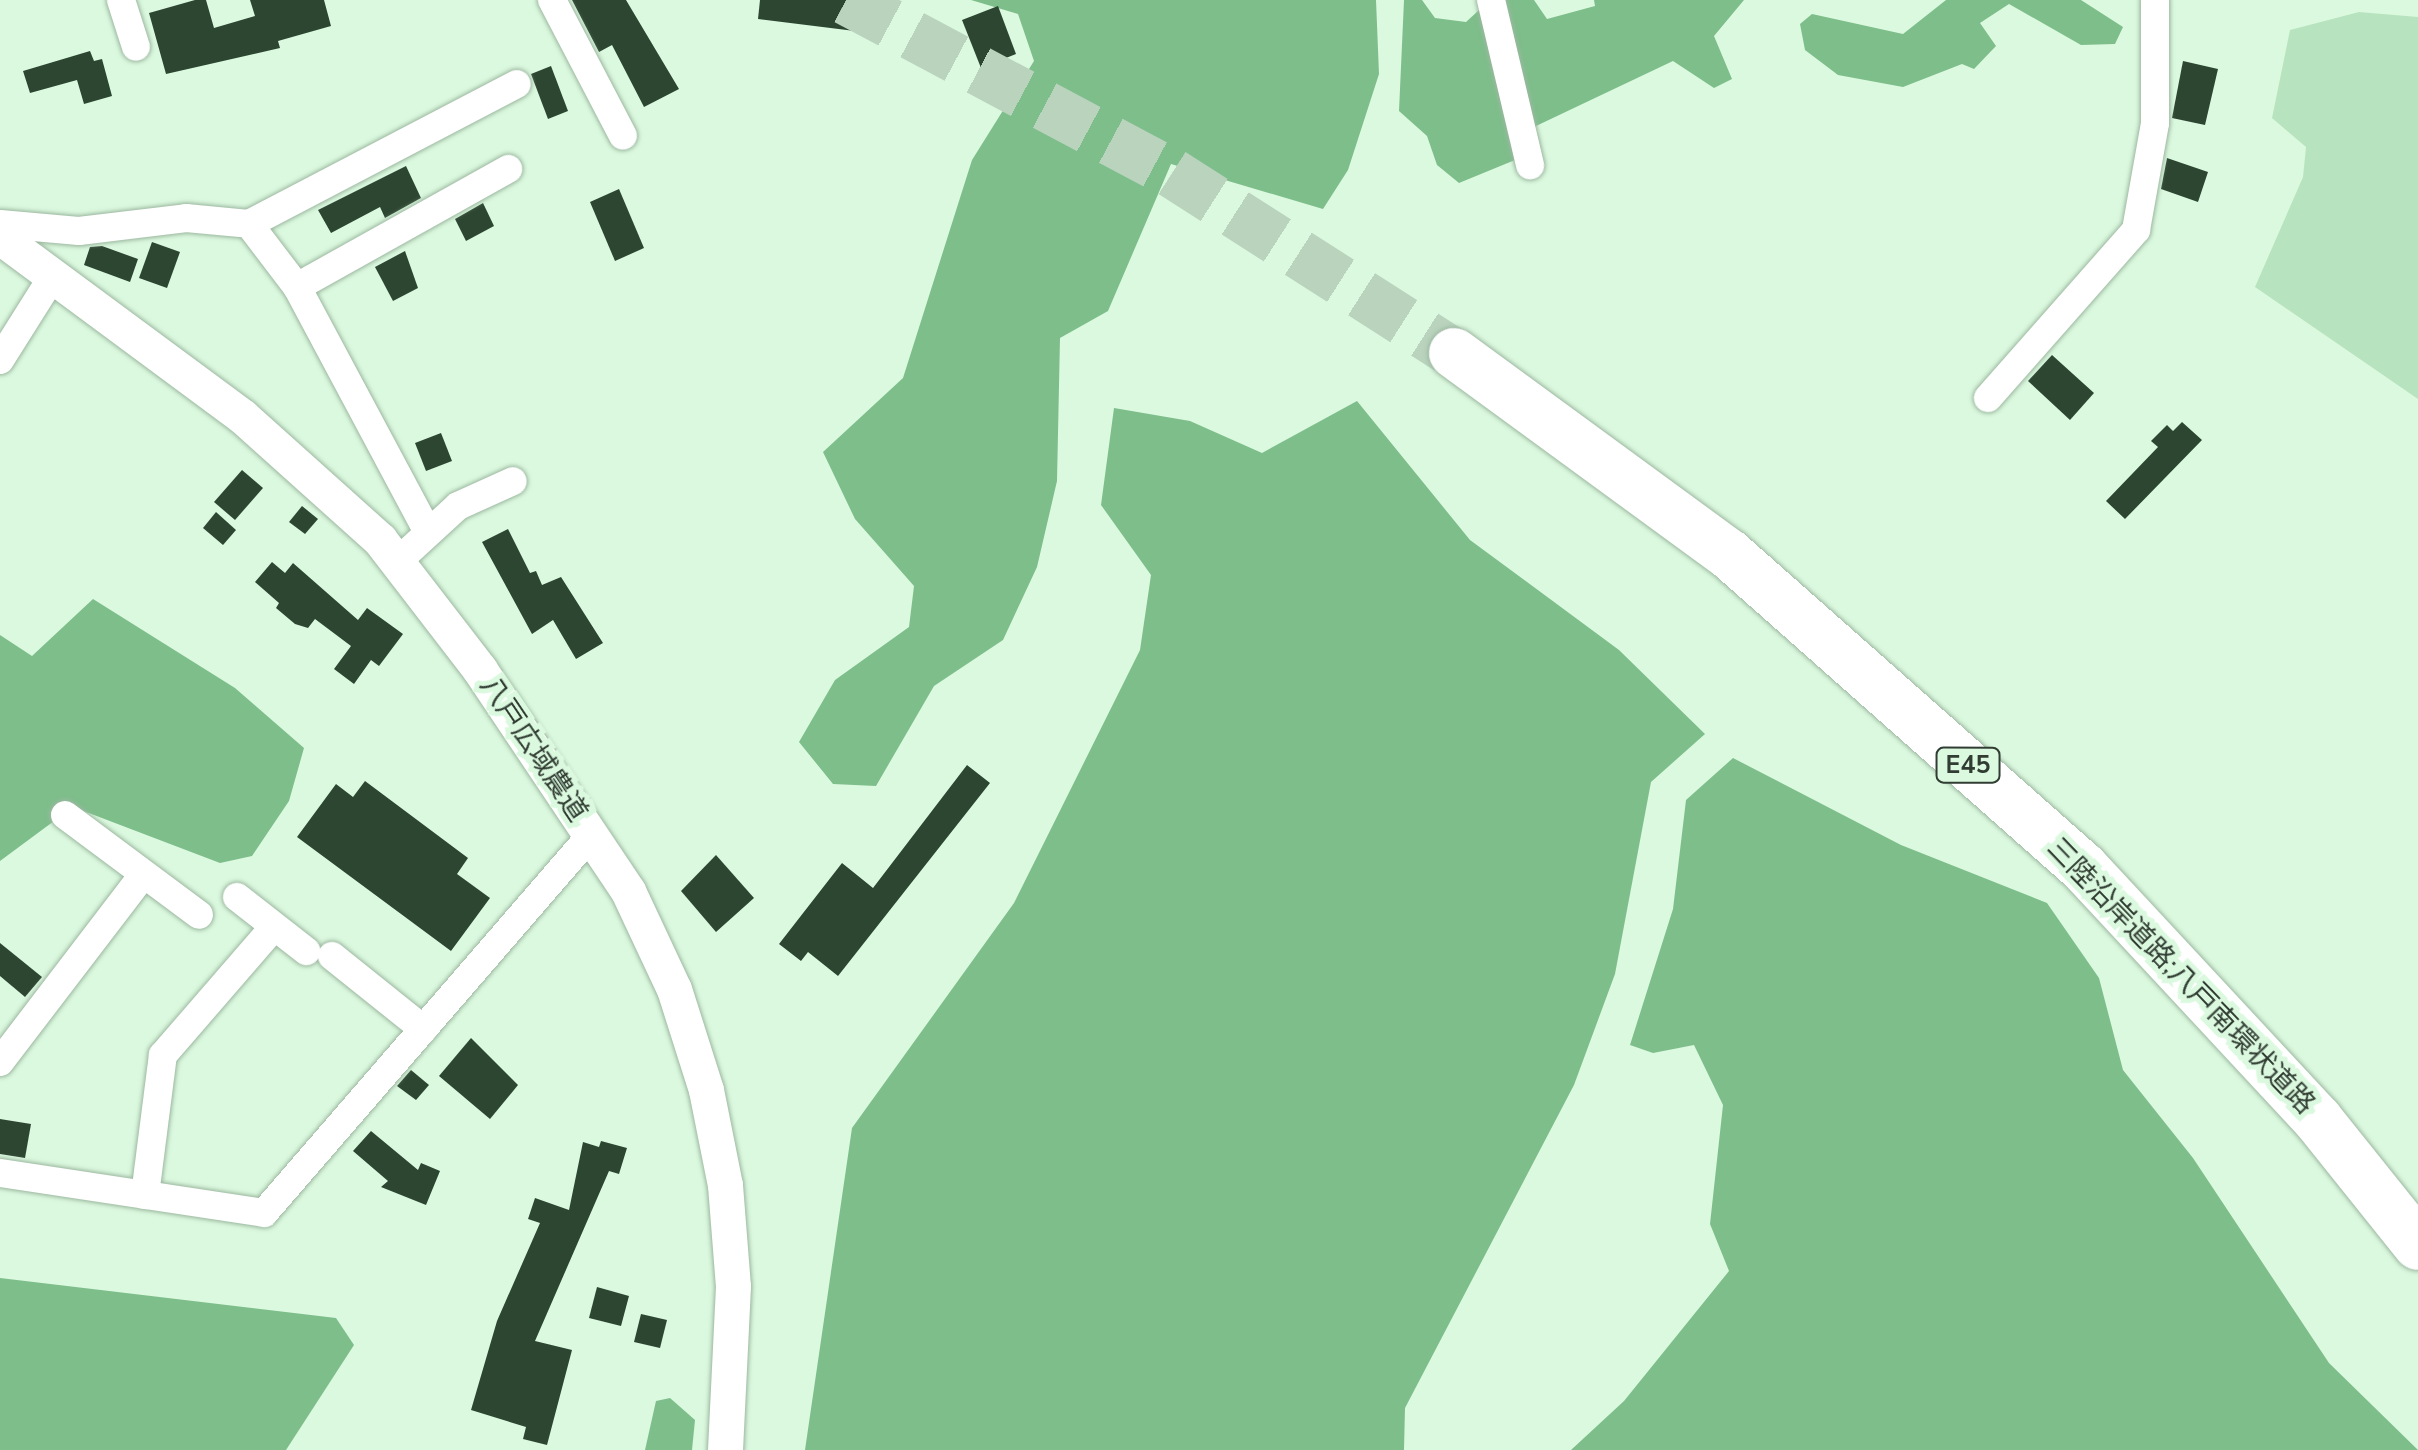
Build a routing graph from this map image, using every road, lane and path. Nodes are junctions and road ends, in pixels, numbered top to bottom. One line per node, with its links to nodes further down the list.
1 (122, 0): 5 (street)
2 (552, 0): 7 (street)
3 (1491, 0): 8 (street)
4 (2155, 0): 17 (street)
5 (136, 47)
6 (517, 84): 11 (street)
7 (622, 136)
8 (1530, 165)
9 (508, 168): 14 (street)
10 (0, 224): 11 (street)
11 (249, 224): 14 (street)
12 (0, 237): 13 (street, 八戸広域農道)
13 (53, 276): 16 (street); 20 (street, 八戸広域農道)
14 (297, 287): 19 (street)
15 (1454, 353): 31 (highway, 三陸沿岸道路;八戸南環状道路 / E45)
16 (0, 360)
17 (1988, 398)
18 (513, 481): 19 (street)
19 (426, 529): 20 (street)
20 (398, 561): 22 (street, 八戸広域農道)
21 (65, 815): 23 (street)
22 (592, 834): 27 (street); 32 (street, 八戸広域農道)
23 (143, 875): 25 (street); 28 (street)
24 (237, 897): 26 (street)
25 (199, 915)
26 (273, 928): 27 (street); 30 (street)
27 (423, 1029): 30 (street)
28 (0, 1062)
29 (0, 1172): 30 (street)
30 (145, 1195)
31 (2418, 1245)
32 (726, 1450)

